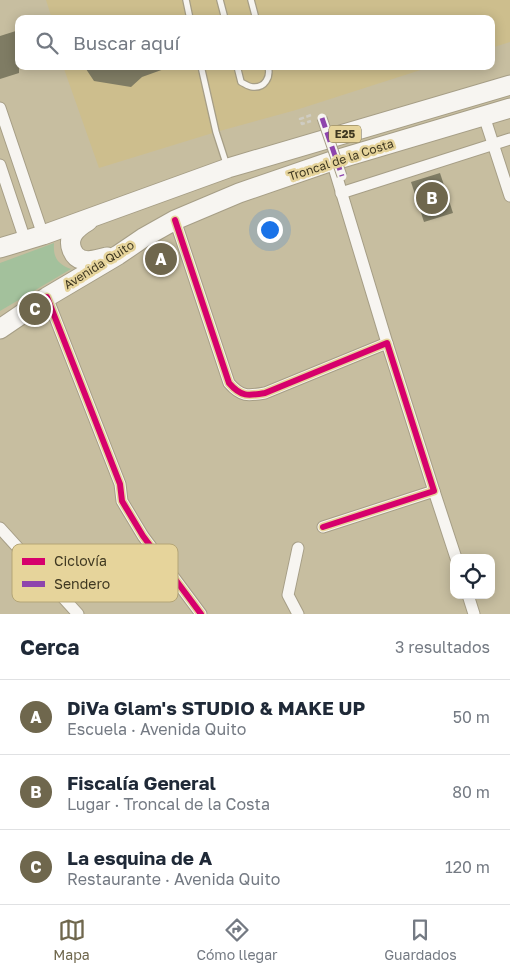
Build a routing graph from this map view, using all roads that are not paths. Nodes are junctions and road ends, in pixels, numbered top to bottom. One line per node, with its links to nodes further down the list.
1 (186, 0): 4 (lane)
2 (220, 0): 5 (lane)
3 (251, 0): 6 (lane)
4 (189, 15)
5 (224, 15)
6 (255, 15)
7 (202, 70): 18 (lane)
8 (238, 70): 9 (lane)
9 (269, 70)
10 (510, 85): 18 (highway, Troncal de la Costa / E25)
11 (0, 108): 24 (street)
12 (510, 108): 13 (highway, Troncal de la Costa / E25)
13 (484, 116): 16 (street); 19 (highway, Troncal de la Costa / E25)
14 (322, 118): 19 (street, bridge)
15 (510, 140): 16 (street)
16 (494, 144): 20 (street); 21 (street)
17 (0, 165): 24 (street)
18 (228, 168): 22 (highway, Troncal de la Costa / E25)
19 (337, 169): 20 (street); 23 (highway, Troncal de la Costa / E25)
20 (341, 193): 29 (street)
21 (510, 196)
22 (100, 214): 24 (highway, E25); 26 (highway)
23 (175, 220): 26 (highway, Avenida Quito / E25); 29 (street)
24 (34, 237): 25 (highway, E25)
25 (0, 248)
26 (118, 255): 27 (highway, Avenida Quito / E25)
27 (47, 297): 28 (highway, Avenida Quito / E25); 34 (street)
28 (5, 324)
29 (387, 343): 30 (street)
30 (434, 491): 31 (street); 36 (street)
31 (323, 527)
32 (0, 528): 33 (street)
33 (15, 544)
34 (149, 544)
35 (298, 548): 42 (street)
36 (455, 554)
37 (178, 583): 41 (street)
38 (469, 599): 43 (street)
39 (67, 602): 40 (street)
40 (78, 614)
41 (201, 614)
42 (298, 614)
43 (474, 614)

